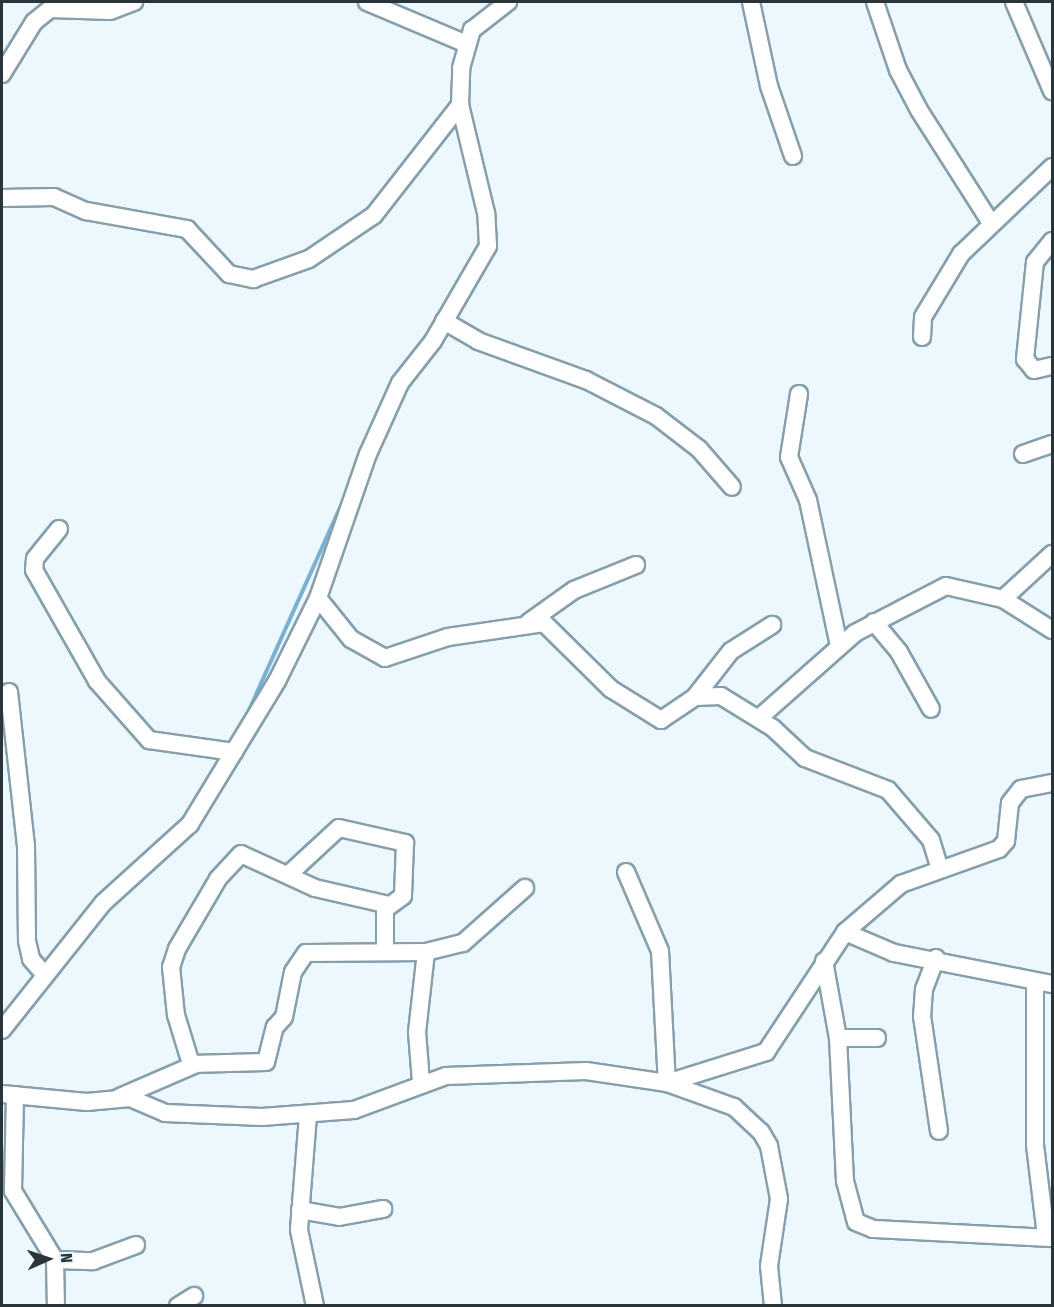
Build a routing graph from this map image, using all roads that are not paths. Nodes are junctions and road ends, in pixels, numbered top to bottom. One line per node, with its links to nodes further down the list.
1 (134, 2): 8 (street)
2 (367, 2): 7 (street)
3 (508, 2): 7 (street)
4 (751, 2): 11 (street)
5 (875, 2): 14 (street)
6 (1014, 2): 9 (street)
7 (464, 43): 10 (street)
8 (2, 74)
9 (1053, 91)
10 (460, 105): 13 (street); 16 (street)
11 (792, 156)
12 (1052, 167): 14 (street)
13 (2, 198)
14 (991, 223): 17 (street)
15 (1053, 241): 18 (street)
16 (444, 321): 22 (street); 26 (street)
17 (922, 337)
18 (1053, 366)
19 (799, 394): 32 (street)
20 (1053, 444): 21 (street)
21 (1023, 454)
22 (732, 487)
23 (59, 529): 37 (street)
24 (1053, 554): 27 (street)
25 (636, 565): 28 (street)
26 (318, 598): 28 (street); 37 (street)
27 (1003, 599): 29 (street); 31 (street)
28 (529, 622): 34 (street)
29 (874, 622): 32 (street); 35 (street)
30 (772, 625): 34 (street)
31 (1053, 630)
32 (839, 646): 36 (street)
33 (9, 692): 49 (street)
34 (694, 696): 36 (street)
35 (931, 709)
36 (759, 718): 39 (street)
37 (234, 752): 49 (street)
38 (1053, 783): 39 (street)
39 (939, 867): 44 (street)
40 (626, 872): 57 (street)
41 (288, 875): 43 (street); 43 (street); 55 (street)
42 (525, 888): 46 (street)
43 (389, 905): 45 (street)
44 (845, 932): 47 (street); 48 (street)
45 (385, 950): 46 (street); 55 (street)
46 (426, 952): 56 (street)
47 (936, 958): 50 (street); 61 (street)
48 (824, 961): 53 (street); 57 (street)
49 (45, 975): 52 (street)
50 (1035, 982): 51 (street); 64 (street)
51 (1053, 984)
52 (2, 1030)
53 (838, 1038): 54 (street); 64 (street)
54 (877, 1038)
55 (194, 1065): 59 (street)
56 (420, 1082): 57 (street); 60 (street)
57 (667, 1083): 71 (street)
58 (8, 1094): 59 (street); 66 (street)
59 (116, 1099): 60 (street)
60 (308, 1115): 63 (street)
61 (939, 1131)
62 (383, 1209): 63 (street)
63 (300, 1210): 70 (street)
64 (1049, 1237)
65 (136, 1245): 66 (street)
66 (55, 1260): 68 (street)
67 (194, 1296): 69 (street)
68 (56, 1305)
69 (178, 1305)
70 (315, 1305)
71 (772, 1305)

